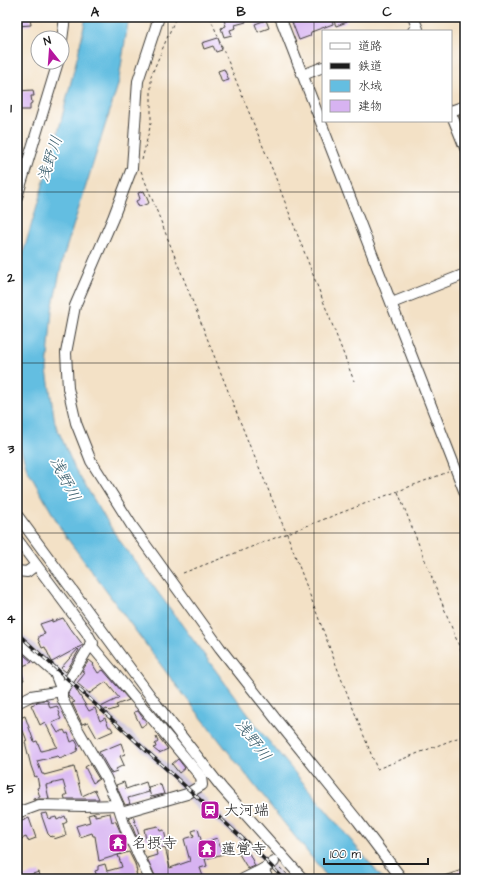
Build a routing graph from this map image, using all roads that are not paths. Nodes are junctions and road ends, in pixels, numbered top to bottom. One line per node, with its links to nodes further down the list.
1 (65, 17): 5 (street)
2 (159, 17): 35 (street)
3 (280, 17): 9 (street)
4 (413, 17): 6 (street)
5 (63, 30)
6 (416, 30)
7 (322, 67): 9 (street)
8 (56, 70): 14 (street)
9 (303, 75): 16 (street)
10 (465, 106): 11 (street)
11 (452, 112)
12 (452, 115): 13 (street)
13 (465, 148)
14 (17, 197)
15 (465, 274): 16 (street)
16 (392, 303): 17 (street)
17 (465, 493)
18 (17, 515): 26 (street)
19 (17, 539): 20 (street)
20 (36, 565): 21 (street); 23 (street)
21 (17, 571)
22 (17, 640): 24 (street)
23 (91, 643): 24 (street); 26 (street); 27 (street)
24 (62, 691): 25 (street); 27 (street)
25 (17, 703)
26 (157, 705): 34 (street)
27 (119, 809): 28 (street); 31 (street)
28 (17, 813)
29 (274, 862): 30 (street)
30 (263, 869): 32 (street); 33 (street)
31 (150, 879)
32 (243, 879)
33 (268, 879)
34 (302, 879)
35 (402, 879)

